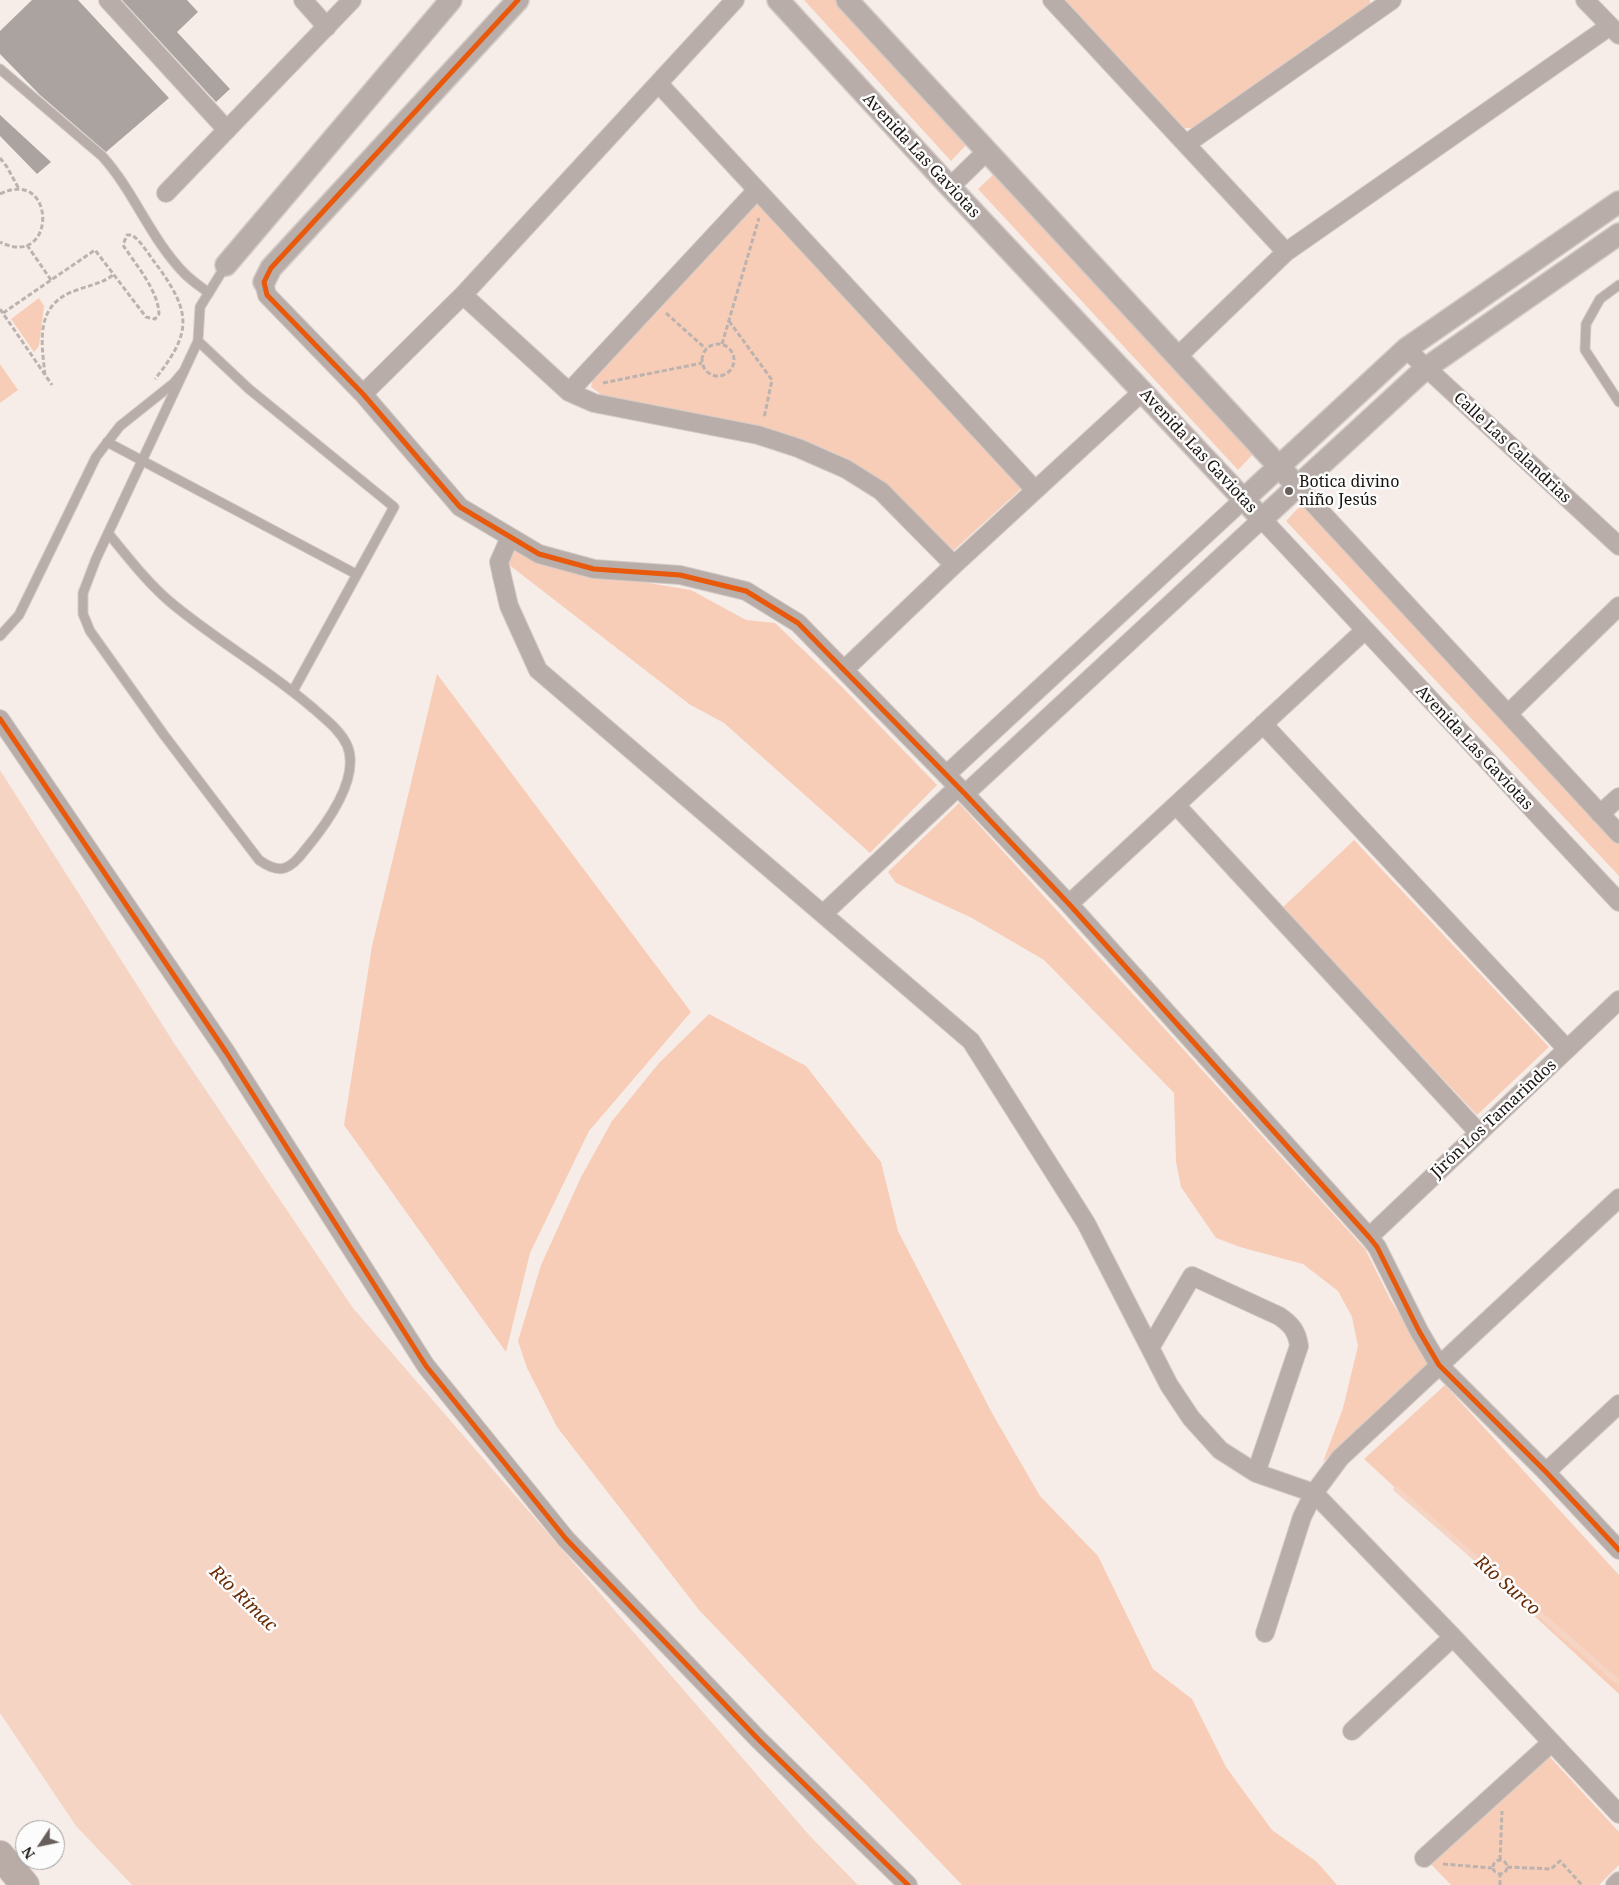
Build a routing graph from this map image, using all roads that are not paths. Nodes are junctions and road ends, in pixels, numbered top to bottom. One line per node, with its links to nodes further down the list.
1 (108, 0): 16 (street)
2 (303, 0): 12 (street)
3 (352, 0): 12 (street)
4 (451, 0): 25 (street)
5 (518, 0): 26 (street)
6 (735, 0): 15 (street)
7 (778, 0): 19 (street, Avenida Las Gaviotas)
8 (847, 0): 18 (street)
9 (1052, 0): 17 (street)
10 (1585, 0): 13 (street)
11 (1387, 1): 17 (street)
12 (327, 27): 16 (street)
13 (1614, 30): 24 (street)
14 (0, 69): 28 (lane)
15 (659, 84): 20 (street); 29 (street)
16 (227, 130): 21 (street)
17 (1186, 144): 24 (street)
18 (987, 151): 19 (street); 32 (street)
19 (950, 187): 36 (street, Avenida Las Gaviotas)
20 (757, 190): 35 (street); 43 (street)
21 (166, 193)
22 (1619, 202): 31 (street)
23 (1619, 234): 33 (street)
24 (1286, 252): 32 (street)
25 (226, 265): 28 (lane)
26 (264, 282): 37 (street)
27 (1619, 285): 38 (lane)
28 (209, 294): 30 (lane)
29 (462, 295): 35 (street); 37 (street)
30 (198, 341): 34 (lane); 50 (lane)
31 (1406, 349): 33 (street, Calle Las Calandrias); 41 (street)
32 (1177, 357): 41 (street)
33 (1426, 368): 42 (street); 48 (street, Calle Las Calandrias)
34 (184, 371): 39 (lane); 40 (lane)
35 (569, 392): 49 (street)
36 (1142, 392): 43 (street); 44 (street, Avenida Las Gaviotas)
37 (363, 394): 47 (street)
38 (1619, 402)
39 (107, 442): 40 (lane); 53 (lane)
40 (143, 461): 46 (lane); 50 (lane)
41 (1278, 466): 42 (street); 44 (street)
42 (1296, 486): 45 (street); 56 (street)
43 (1035, 490): 49 (street)
44 (1244, 499): 45 (street, Avenida Las Gaviotas); 59 (street)
45 (1262, 518): 52 (street, Avenida Las Gaviotas); 59 (street)
46 (108, 533): 55 (lane); 55 (lane)
47 (510, 537): 54 (street); 66 (street)
48 (1619, 546)
49 (954, 565): 54 (street)
50 (356, 574): 55 (lane)
51 (1619, 606): 56 (street)
52 (1364, 630): 58 (street); 64 (street, Avenida Las Gaviotas)
53 (0, 636)
54 (844, 670): 59 (street)
55 (293, 691)
56 (1508, 714): 62 (street)
57 (0, 719): 88 (street)
58 (1263, 724): 61 (street); 68 (street)
59 (956, 785): 65 (street); 66 (street)
60 (1619, 797): 62 (street)
61 (1176, 805): 65 (street); 69 (street)
62 (1600, 814): 63 (street)
63 (1619, 834)
64 (1619, 902)
65 (1069, 904): 71 (street)
66 (823, 914): 72 (street)
67 (1619, 1000): 68 (street, Jirón Los Tamarindos)
68 (1567, 1049): 69 (street, Jirón Los Tamarindos)
69 (1479, 1133): 71 (street, Jirón Los Tamarindos)
70 (1619, 1198): 73 (street)
71 (1368, 1236): 73 (street)
72 (1150, 1348): 76 (street); 76 (street)
73 (1439, 1364): 75 (street); 77 (street)
74 (1619, 1404): 75 (street)
75 (1546, 1472): 78 (street)
76 (1256, 1473): 77 (street)
77 (1314, 1493): 79 (street); 80 (street)
78 (1619, 1550)
79 (1265, 1633)
80 (1453, 1637): 81 (street); 82 (street)
81 (1352, 1731)
82 (1551, 1743): 83 (street); 85 (street)
83 (1619, 1814)
84 (0, 1855): 87 (highway)
85 (1424, 1858)
86 (1619, 1880): 89 (street)
87 (25, 1885)
88 (908, 1885)
89 (1614, 1885)

